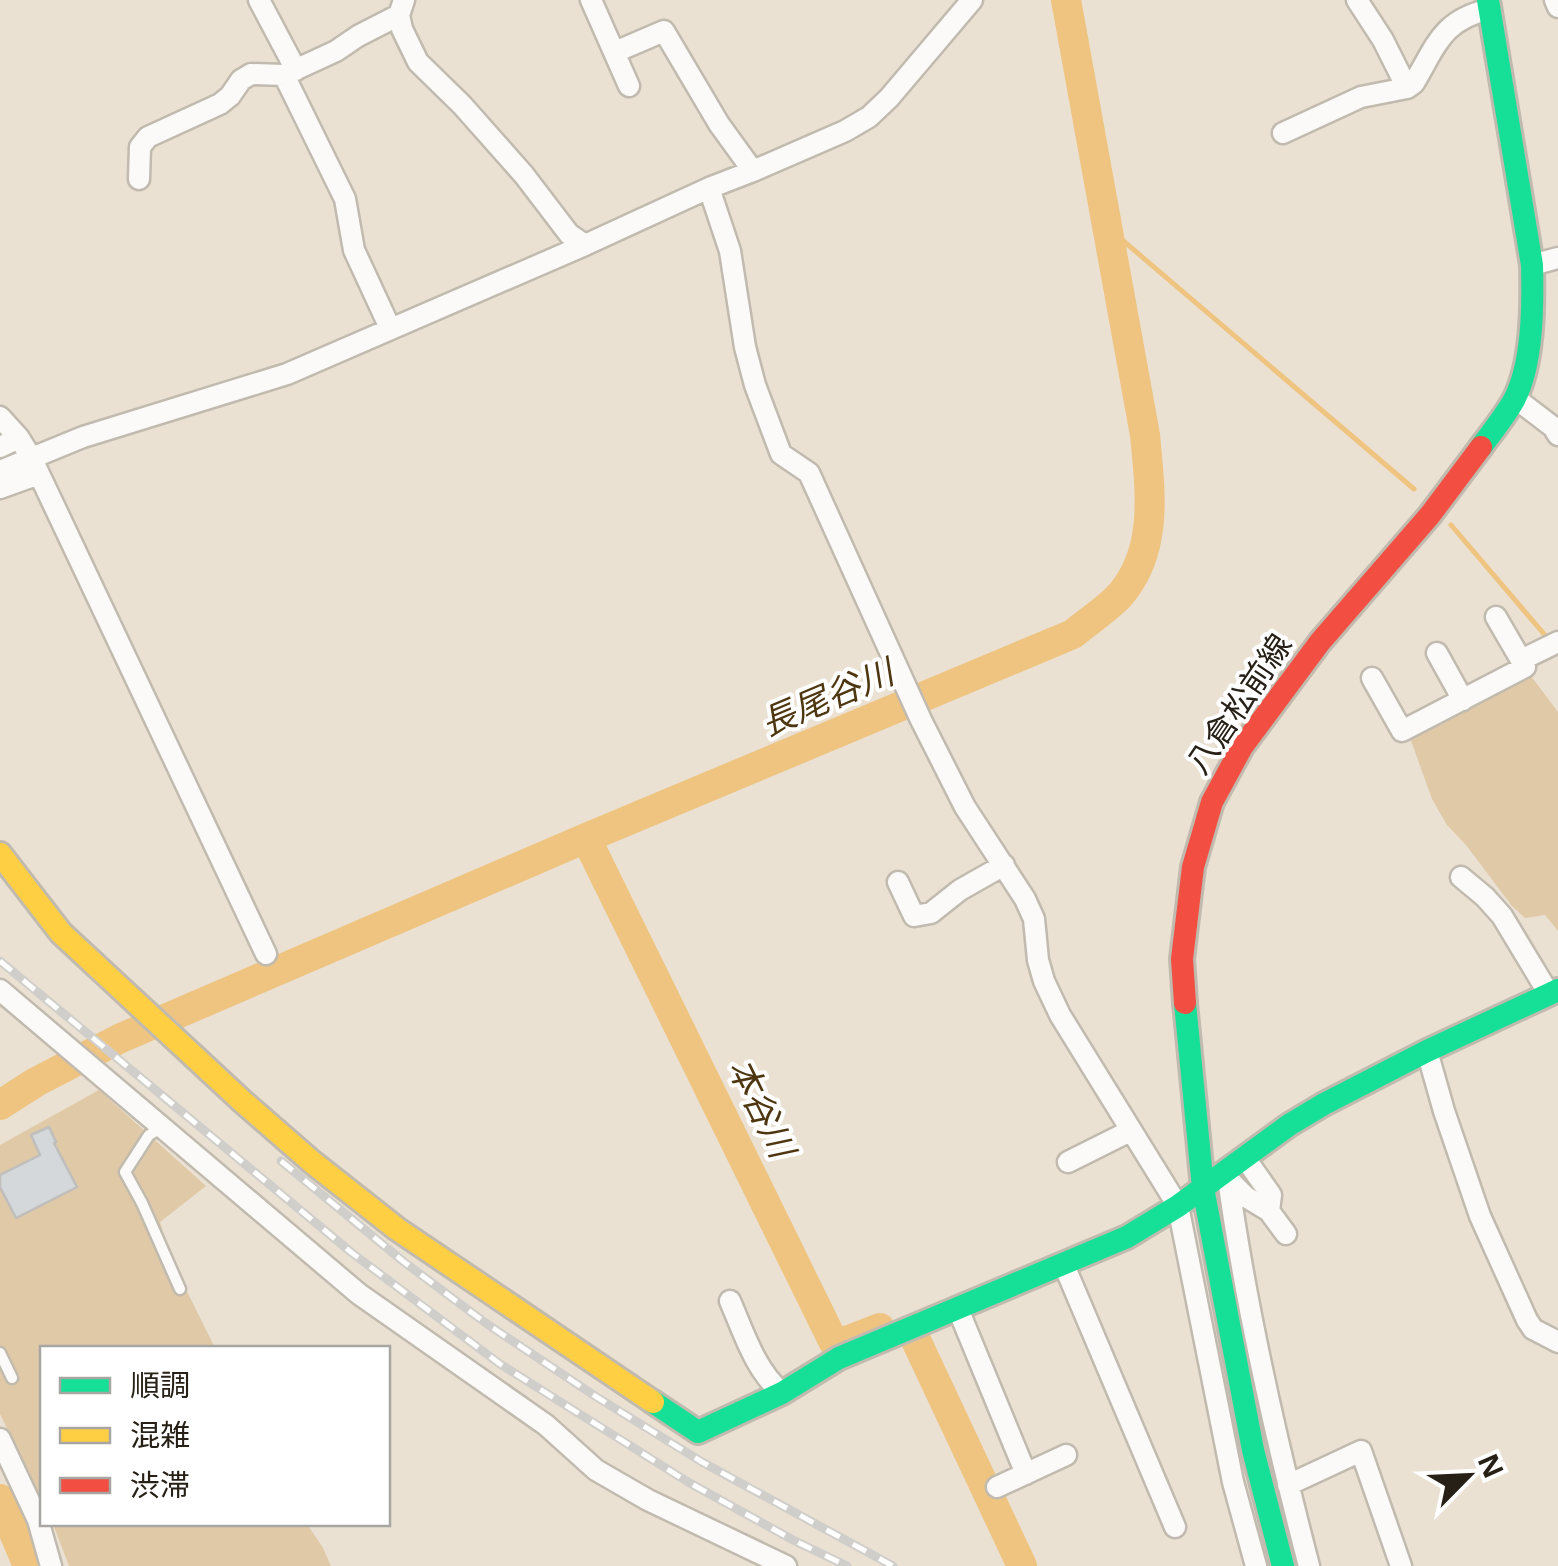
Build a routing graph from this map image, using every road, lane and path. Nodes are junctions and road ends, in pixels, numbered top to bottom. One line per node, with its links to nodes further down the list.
1 (260, 0): 10 (street)
2 (591, 0): 9 (street)
3 (972, 0): 14 (street)
4 (1356, 0): 12 (street)
5 (1555, 0): 8 (street)
6 (403, 4): 10 (street); 17 (street)
7 (1489, 5): 12 (street); 19 (street, 八倉松前線)
8 (1558, 7)
9 (615, 52): 11 (street); 14 (street)
10 (290, 72): 15 (street); 20 (street)
11 (628, 86)
12 (1408, 88): 13 (street)
13 (1283, 133)
14 (753, 172): 16 (street)
15 (139, 178)
16 (709, 188): 17 (street); 35 (street)
17 (585, 245): 20 (street)
18 (1558, 258): 19 (street)
19 (1532, 265): 21 (street, 八倉松前線)
20 (390, 328): 25 (street)
21 (1515, 398): 23 (street); 46 (street, 八倉松前線)
22 (0, 416): 24 (street)
23 (1558, 435)
24 (10, 442): 25 (street)
25 (35, 466): 26 (street); 27 (street); 38 (street)
26 (0, 471)
27 (0, 488)
28 (1496, 617): 31 (street)
29 (1554, 644): 31 (street)
30 (1437, 653): 33 (street)
31 (1521, 660): 33 (street)
32 (1372, 678): 33 (street)
33 (1462, 700)
34 (0, 854): 56 (street)
35 (1004, 865): 37 (street); 43 (street)
36 (1461, 877): 40 (street)
37 (898, 882)
38 (266, 954)
39 (0, 990): 42 (street)
40 (1554, 992): 41 (street)
41 (1427, 1051): 45 (street); 53 (street)
42 (163, 1127): 50 (lane); 65 (street)
43 (1130, 1131): 44 (street); 47 (street)
44 (1068, 1162)
45 (1234, 1170): 46 (street); 48 (street); 60 (street)
46 (1204, 1188): 47 (street); 63 (street, 八倉松前線)
47 (1178, 1206): 49 (street); 66 (street)
48 (1286, 1234)
49 (1064, 1265): 52 (street); 62 (street)
50 (180, 1289)
51 (730, 1301): 56 (street)
52 (958, 1308): 56 (street); 59 (street)
53 (1558, 1342)
54 (0, 1353): 55 (lane)
55 (12, 1378)
56 (782, 1394)
57 (0, 1439): 64 (street)
58 (1066, 1455): 59 (street)
59 (1026, 1474): 61 (street)
60 (1288, 1485): 67 (street); 68 (street)
61 (997, 1487)
62 (1175, 1528)
63 (1280, 1556)
64 (51, 1566)
65 (786, 1566)
66 (1256, 1566)
67 (1309, 1566)
68 (1401, 1566)

